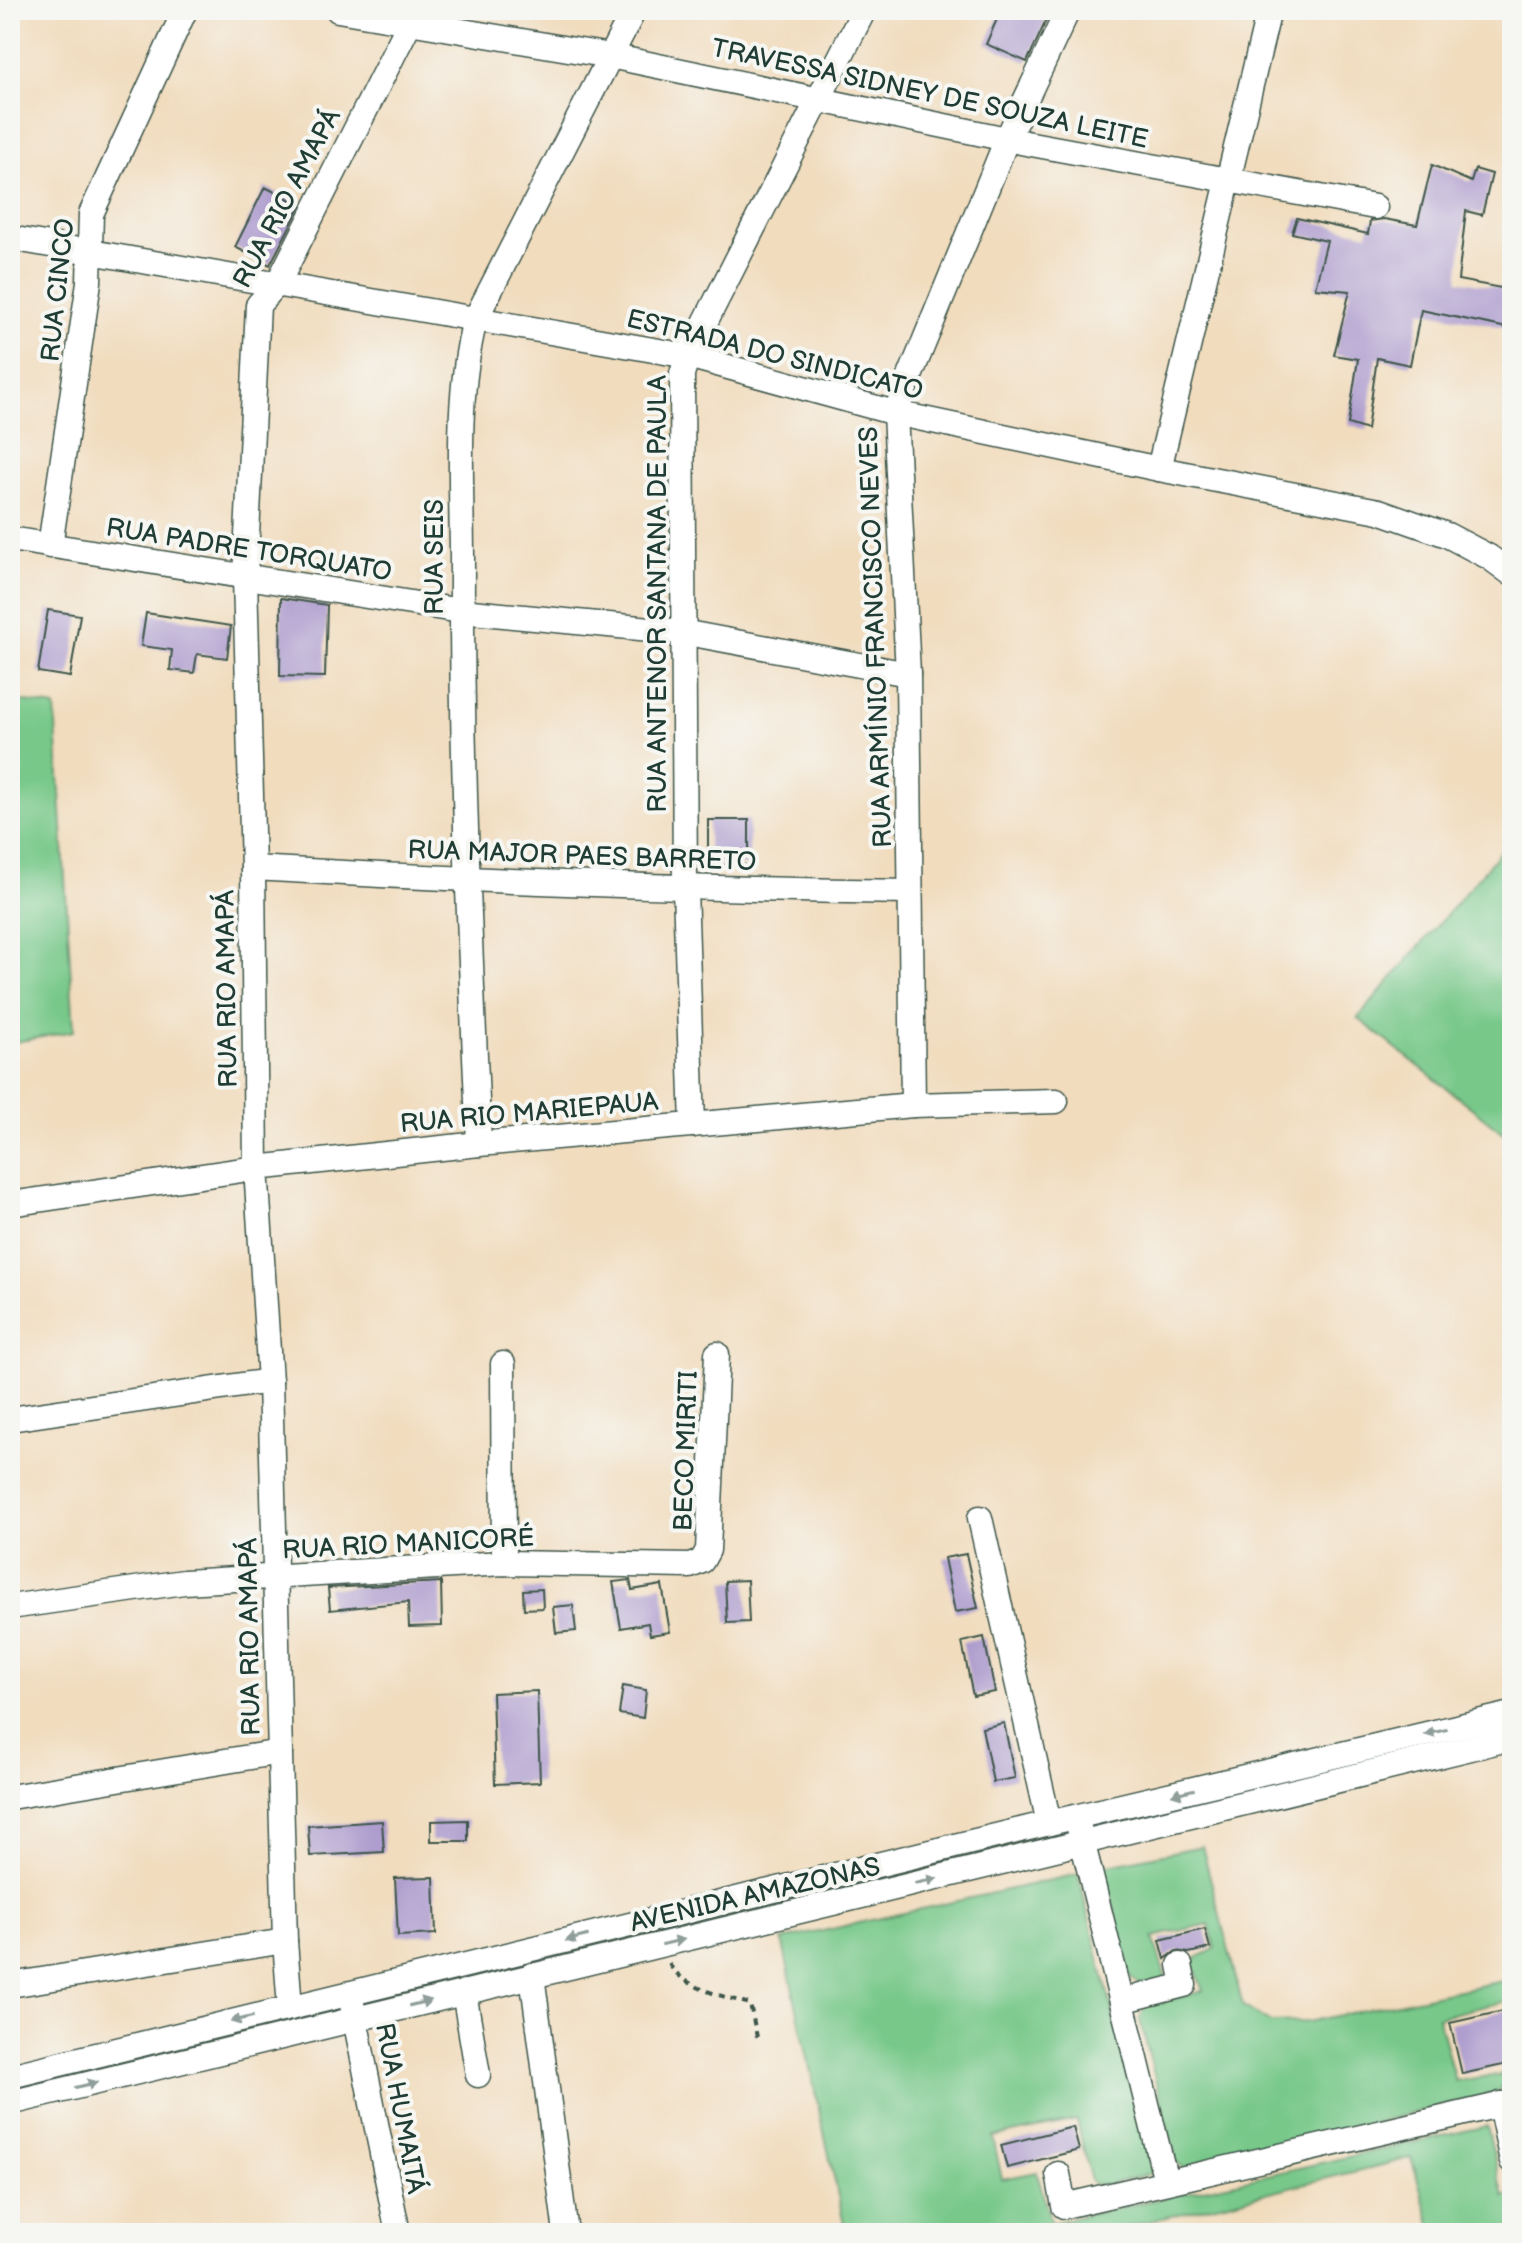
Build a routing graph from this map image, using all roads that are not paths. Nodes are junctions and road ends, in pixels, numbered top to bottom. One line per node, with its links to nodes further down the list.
1 (185, 10): 14 (street, RUA CINCO)
2 (338, 10): 7 (street, TRAVESSA SIDNEY DE SOUZA LEITE)
3 (634, 10): 8 (street, RUA SEIS)
4 (864, 10): 9 (street, RUA ANTENOR SANTANA DE PAULA)
5 (1068, 10): 10 (street, RUA ARMÍNIO FRANCISCO NEVES)
6 (1269, 10): 11 (street)
7 (412, 17): 8 (street, TRAVESSA SIDNEY DE SOUZA LEITE); 15 (street, RUA RIO AMAPÁ)
8 (610, 56): 9 (street, TRAVESSA SIDNEY DE SOUZA LEITE); 16 (street, RUA SEIS)
9 (818, 98): 10 (street, TRAVESSA SIDNEY DE SOUZA LEITE); 17 (street, RUA ANTENOR SANTANA DE PAULA)
10 (1007, 139): 11 (street, TRAVESSA SIDNEY DE SOUZA LEITE); 18 (street, RUA ARMÍNIO FRANCISCO NEVES)
11 (1228, 182): 12 (street, TRAVESSA SIDNEY DE SOUZA LEITE); 19 (street)
12 (1375, 207)
13 (10, 238): 14 (street, ESTRADA DO SINDICATO)
14 (88, 251): 15 (street, ESTRADA DO SINDICATO); 21 (street, RUA CINCO)
15 (278, 283): 16 (street, ESTRADA DO SINDICATO); 23 (street, RUA RIO AMAPÁ)
16 (475, 320): 17 (street, ESTRADA DO SINDICATO); 24 (street, RUA SEIS)
17 (688, 356): 18 (street, ESTRADA DO SINDICATO); 25 (street, RUA ANTENOR SANTANA DE PAULA)
18 (895, 413): 19 (street, ESTRADA DO SINDICATO); 26 (street, RUA ARMÍNIO FRANCISCO NEVES)
19 (1159, 469): 22 (street, ESTRADA DO SINDICATO)
20 (10, 539): 21 (street, RUA PADRE TORQUATO)
21 (50, 546): 23 (street, RUA PADRE TORQUATO)
22 (1512, 574)
23 (245, 578): 24 (street, RUA PADRE TORQUATO); 27 (street, RUA RIO AMAPÁ)
24 (461, 611): 25 (street, RUA PADRE TORQUATO); 28 (street, RUA SEIS)
25 (682, 632): 26 (street, RUA PADRE TORQUATO); 29 (street, RUA ANTENOR SANTANA DE PAULA)
26 (908, 674): 30 (street, RUA ARMÍNIO FRANCISCO NEVES)
27 (253, 868): 28 (street, RUA MAJOR PAES BARRETO); 35 (street, RUA RIO AMAPÁ)
28 (467, 881): 29 (street, RUA MAJOR PAES BARRETO); 34 (street, RUA SEIS)
29 (685, 889): 30 (street, RUA MAJOR PAES BARRETO); 33 (street, RUA ANTENOR SANTANA DE PAULA)
30 (910, 892): 32 (street, RUA ARMÍNIO FRANCISCO NEVES)
31 (1056, 1101): 32 (street, RUA RIO MARIEPAUA)
32 (913, 1105): 33 (street, RUA RIO MARIEPAUA)
33 (693, 1125): 34 (street, RUA RIO MARIEPAUA)
34 (479, 1144): 35 (street, RUA RIO MARIEPAUA)
35 (256, 1168): 36 (street, RUA RIO MARIEPAUA); 39 (street, RUA RIO AMAPÁ)
36 (10, 1204)
37 (717, 1354): 42 (street, BECO MIRITI)
38 (503, 1364): 43 (street)
39 (270, 1381): 40 (street); 44 (street, RUA RIO AMAPÁ)
40 (10, 1419)
41 (980, 1518): 51 (street)
42 (708, 1550): 43 (street, RUA RIO MANICORÉ)
43 (504, 1563): 44 (street, RUA RIO MANICORÉ)
44 (276, 1578): 45 (street, RUA RIO MANICORÉ); 48 (street, RUA RIO AMAPÁ)
45 (10, 1607)
46 (1512, 1714): 50 (street, AVENIDA AMAZONAS, one-way to 50)
47 (1512, 1738): 52 (street, AVENIDA AMAZONAS)
48 (280, 1752): 49 (street); 53 (street, RUA RIO AMAPÁ)
49 (10, 1797)
50 (1076, 1818): 51 (street, AVENIDA AMAZONAS); 52 (street)
51 (1049, 1823): 58 (street, AVENIDA AMAZONAS, one-way to 58)
52 (1083, 1844): 55 (street, AVENIDA AMAZONAS, one-way to 52); 59 (street)
53 (285, 1941): 56 (street); 60 (street, RUA RIO AMAPÁ)
54 (1180, 1965): 59 (street)
55 (532, 1975): 57 (street, AVENIDA AMAZONAS); 70 (street)
56 (10, 1985)
57 (464, 1992): 61 (street, AVENIDA AMAZONAS, one-way to 57); 62 (street)
58 (350, 1993): 60 (street, AVENIDA AMAZONAS); 61 (street, RUA HUMAITÁ)
59 (1122, 2001): 68 (street)
60 (290, 2008): 63 (street, AVENIDA AMAZONAS, one-way to 63)
61 (355, 2020): 64 (street, AVENIDA AMAZONAS, one-way to 61); 69 (street, RUA HUMAITÁ)
62 (478, 2075)
63 (10, 2076)
64 (10, 2103)
65 (1506, 2103): 66 (street); 68 (street)
66 (1512, 2161)
67 (1058, 2174): 68 (street)
68 (1166, 2181)
69 (398, 2233)
70 (566, 2233)

